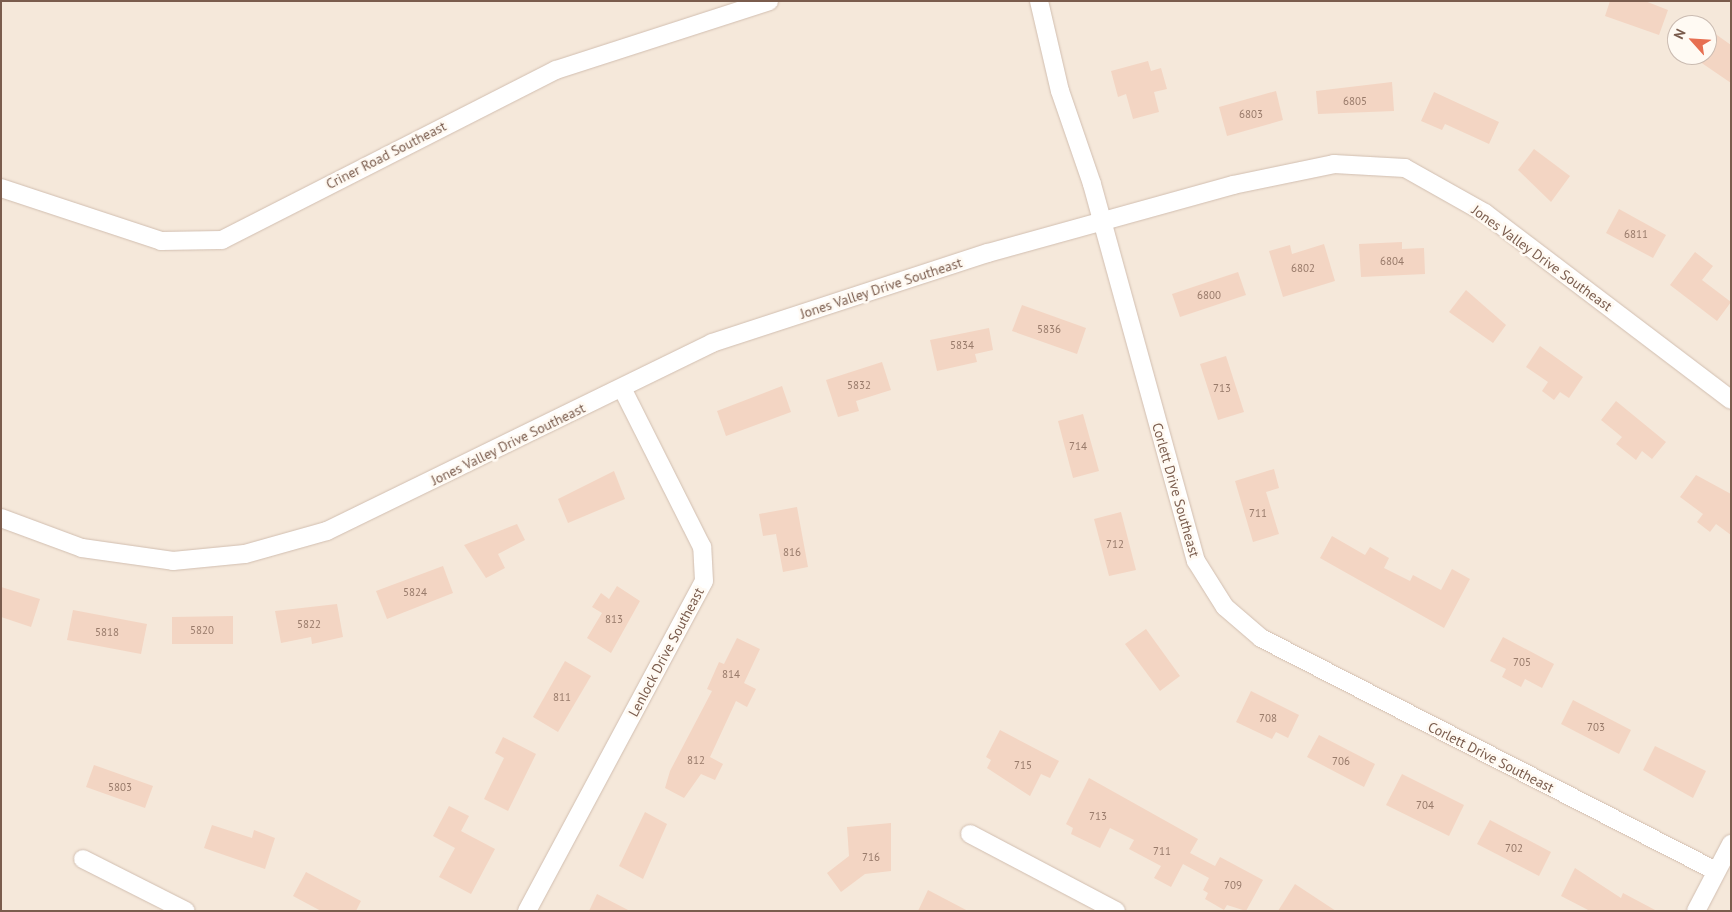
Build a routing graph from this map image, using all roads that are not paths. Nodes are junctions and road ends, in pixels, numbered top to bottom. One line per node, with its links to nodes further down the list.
1 (769, 1): 3 (street, Criner Road Southeast)
2 (1039, 1): 4 (street, Corlett Drive Southeast)
3 (1, 188)
4 (1102, 222): 5 (street, Jones Valley Drive Southeast); 6 (street, Jones Valley Drive Southeast); 11 (street, Corlett Drive Southeast)
5 (622, 388): 7 (street, Jones Valley Drive Southeast); 13 (street, Lenlock Drive Southeast)
6 (1731, 400)
7 (1, 518)
8 (970, 834): 14 (street)
9 (1731, 844): 11 (street)
10 (83, 859): 12 (street)
11 (1716, 871): 15 (street)
12 (186, 911)
13 (527, 911)
14 (1116, 911)
15 (1696, 911)

